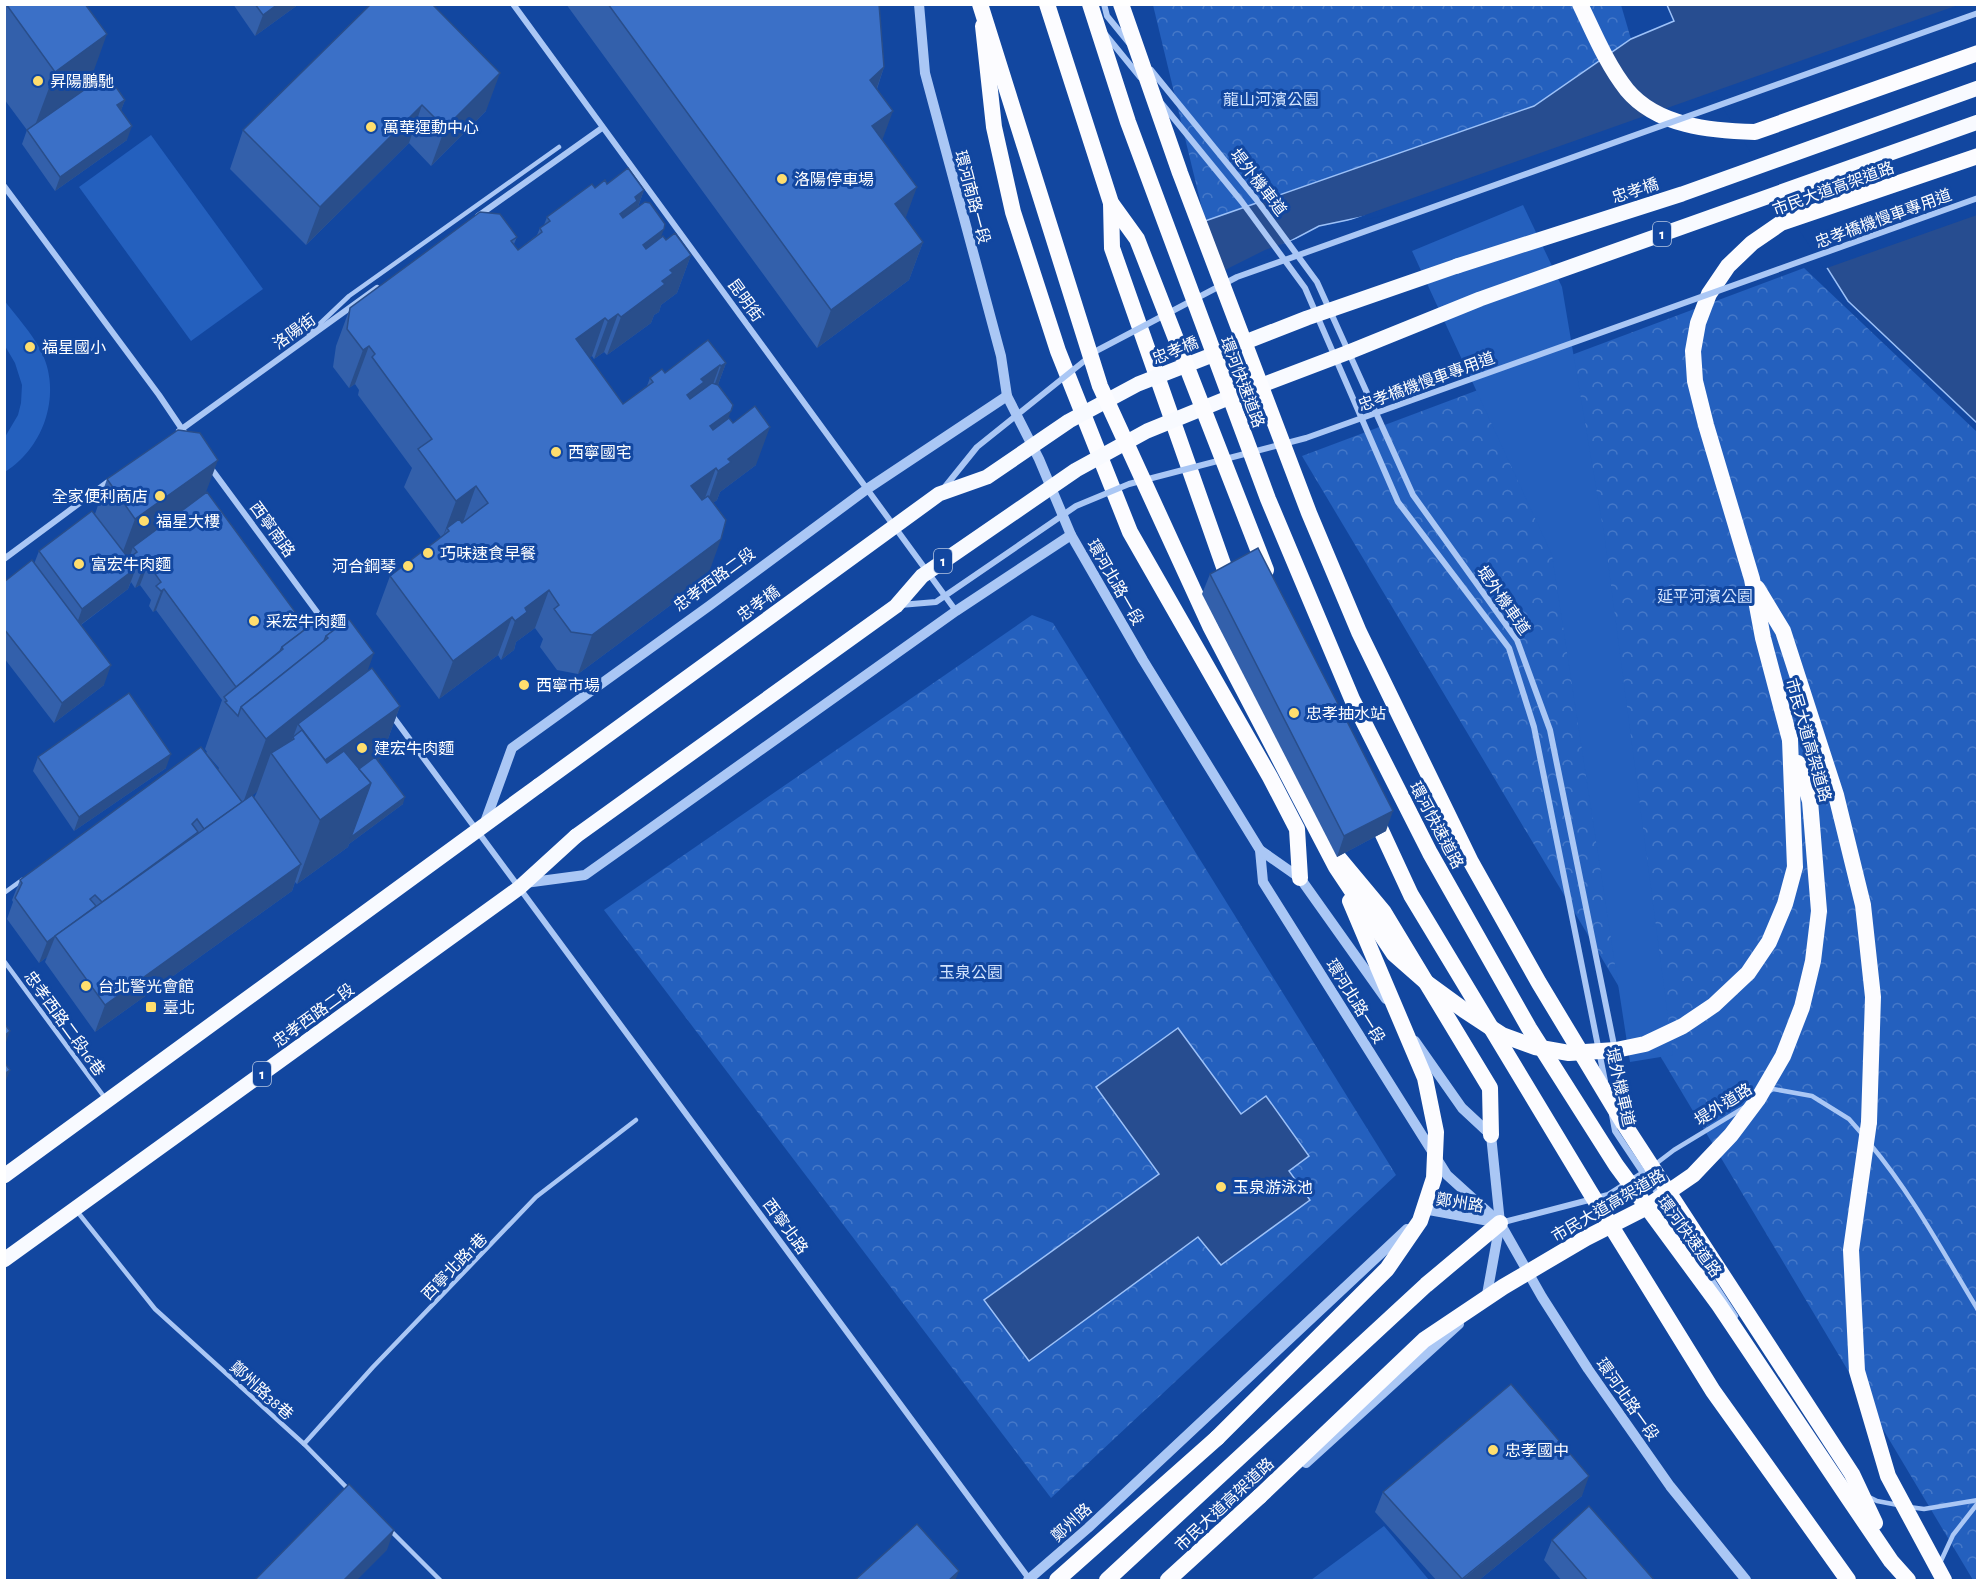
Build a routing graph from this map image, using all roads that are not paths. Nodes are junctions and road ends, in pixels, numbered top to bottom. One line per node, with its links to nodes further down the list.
1 (513, 4): 13 (street, 昆明街)
2 (919, 4): 22 (street, 環河南路一段)
3 (980, 4): 41 (highway, bridge); 45 (highway, bridge)
4 (1047, 4): 18 (highway, bridge)
5 (1091, 4): 54 (street, 堤外機車道); 77 (highway, 環河快速道路, bridge)
6 (1104, 4): 54 (street, 堤外機車道)
7 (1121, 4): 76 (highway, bridge)
8 (1580, 4): 10 (highway, bridge)
9 (1977, 13): 29 (street, bridge)
10 (1977, 53)
11 (1977, 88): 29 (main road, 忠孝橋 / 1, bridge)
12 (1977, 122): 34 (main road, 1, bridge)
13 (602, 128): 19 (street); 28 (street, 昆明街)
14 (559, 147): 21 (lane)
15 (1977, 156): 32 (highway, 市民大道高架道路)
16 (4, 186): 23 (street)
17 (1977, 198): 34 (street, 忠孝橋機慢車專用道, bridge)
18 (1111, 203): 33 (highway, bridge); 35 (highway, bridge)
19 (472, 220)
20 (385, 283): 21 (street, 洛陽街)
21 (297, 345): 23 (street, 洛陽街)
22 (1007, 396): 28 (street, 忠孝西路二段); 30 (street, 環河北路一段)
23 (181, 429): 24 (street, 洛陽街); 25 (street)
24 (173, 435)
25 (194, 444)
26 (206, 462): 37 (street, 西寧南路)
27 (122, 472): 31 (street)
28 (867, 489): 36 (street, 昆明街); 43 (street, 忠孝西路二段)
29 (939, 495): 43 (main road, 忠孝橋 / 1, bridge)
30 (1071, 535): 36 (street, 忠孝西路二段); 44 (street, 環河北路一段)
31 (4, 559)
32 (1752, 579): 39 (highway, 市民大道高架道路); 79 (highway, bridge)
33 (1274, 589)
34 (896, 606): 48 (main road, 忠孝西路二段 / 1, bridge)
35 (1238, 606)
36 (956, 611): 48 (street, 忠孝西路二段)
37 (332, 632)
38 (387, 708): 43 (street)
39 (1790, 740): 45 (highway, bridge); 72 (highway, 市民大道高架道路, bridge)
40 (1287, 741): 45 (highway, bridge)
41 (1270, 777): 46 (highway); 53 (highway)
42 (1367, 801): 75 (highway, bridge)
43 (480, 828): 48 (street); 51 (main road, 1)
44 (1260, 849): 46 (street); 57 (street, 環河北路一段)
45 (1336, 867): 70 (highway, bridge)
46 (1300, 878): 53 (street)
47 (24, 879): 49 (lane)
48 (522, 885): 56 (main road, 忠孝西路二段 / 1); 68 (street, 西寧北路)
49 (4, 892)
50 (4, 961): 51 (lane, 忠孝西路二段16巷)
51 (107, 1100): 55 (main road, 1)
52 (636, 1120): 62 (lane, 西寧北路1巷)
53 (1491, 1135): 57 (street)
54 (1643, 1173): 57 (street, 堤外道路); 59 (lane, 堤外道路); 60 (lane)
55 (4, 1176)
56 (76, 1210): 58 (main road, 忠孝西路二段 / 1); 62 (lane, 鄭州路38巷)
57 (1500, 1224): 68 (street, 鄭州路); 71 (highway); 73 (street, 鄭州路); 74 (street, 環河北路一段)
58 (4, 1260)
59 (1977, 1310)
60 (1739, 1321)
61 (1784, 1390): 63 (lane)
62 (304, 1444): 65 (lane, 鄭州路38巷)
63 (1842, 1480)
64 (1851, 1486): 66 (lane)
65 (353, 1493)
66 (1977, 1501): 78 (lane)
67 (386, 1526): 69 (lane)
68 (1029, 1580)
69 (440, 1581)
70 (1057, 1581)
71 (1107, 1581)
72 (1168, 1581)
73 (1177, 1581)
74 (1746, 1581)
75 (1848, 1581)
76 (1902, 1581)
77 (1908, 1581)
78 (1939, 1581)
79 (1944, 1581)

